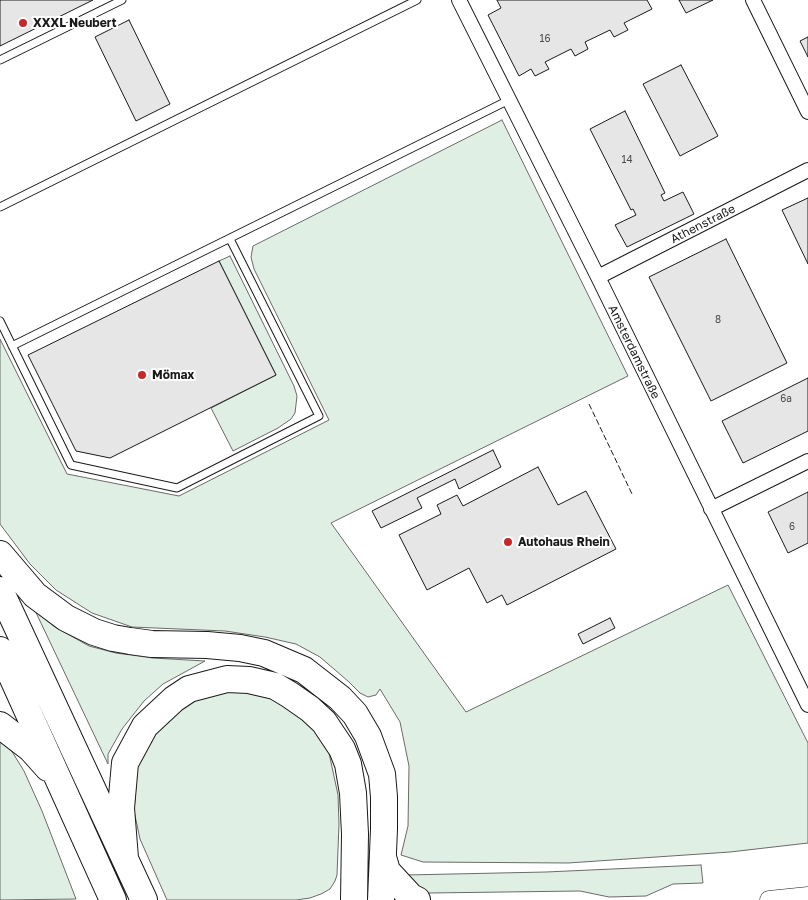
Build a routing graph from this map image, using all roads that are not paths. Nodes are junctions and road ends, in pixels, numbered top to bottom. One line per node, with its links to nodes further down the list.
1 (122, 0): 5 (lane)
2 (417, 0): 9 (lane)
3 (459, 0): 6 (street, Amsterdamstraße)
4 (753, 0): 7 (street)
5 (0, 60)
6 (509, 100): 10 (lane); 11 (street, Amsterdamstraße)
7 (808, 112)
8 (808, 170): 11 (street, Athenstraße)
9 (0, 207)
10 (230, 239): 13 (lane); 13 (lane)
11 (598, 278): 15 (street, Amsterdamstraße)
12 (0, 321): 13 (lane)
13 (12, 346)
14 (808, 460): 15 (street)
15 (711, 508): 19 (street, Amsterdamstraße)
16 (0, 554): 22 (highway)
17 (0, 590): 23 (highway)
18 (0, 650): 21 (highway)
19 (808, 705)
20 (0, 725): 21 (highway)
21 (61, 783): 26 (highway)
22 (383, 856): 28 (highway); 29 (highway)
23 (125, 858): 25 (highway); 27 (highway)
24 (808, 896): 30 (street)
25 (144, 898)
26 (113, 900)
27 (354, 900)
28 (380, 900)
29 (417, 900)
30 (770, 900)

